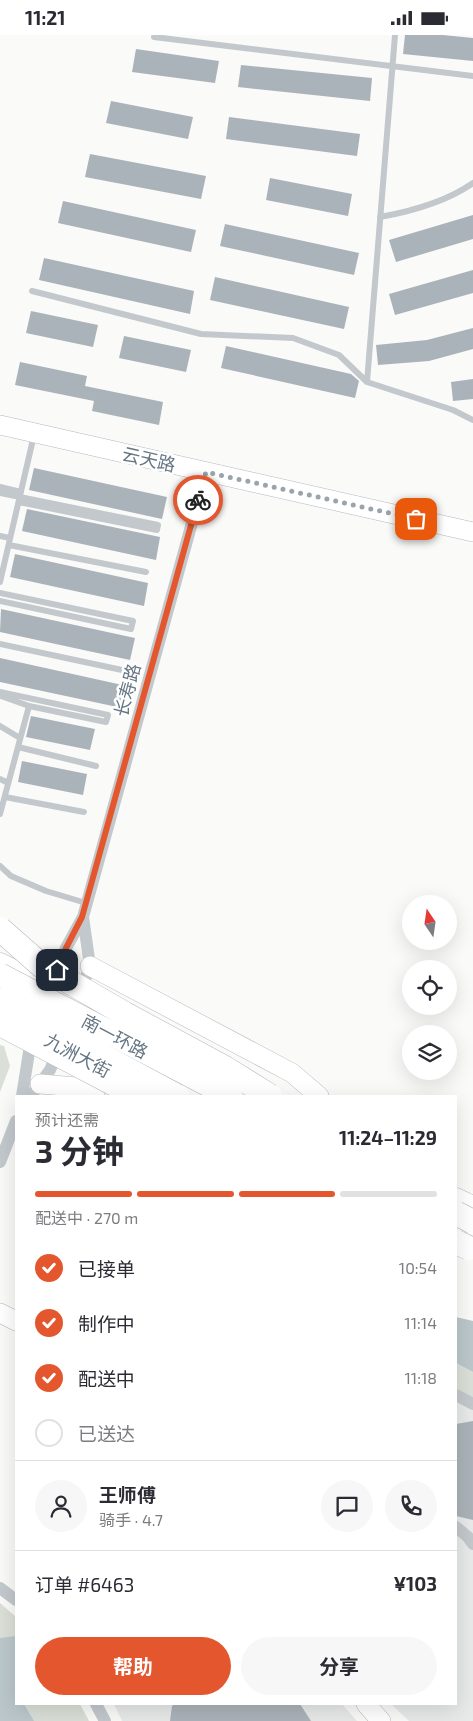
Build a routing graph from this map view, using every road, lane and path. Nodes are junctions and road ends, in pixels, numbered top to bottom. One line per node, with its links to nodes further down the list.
1 (395, 35): 3 (lane)
2 (154, 37): 3 (lane)
3 (392, 67): 4 (lane); 6 (lane)
4 (473, 76)
5 (473, 183): 6 (lane)
6 (380, 217): 8 (lane)
7 (32, 291): 8 (lane)
8 (367, 382): 9 (lane)
9 (473, 420)
10 (0, 425): 11 (street, 云天路)
11 (35, 434): 12 (street, 云天路); 15 (lane)
12 (206, 472): 16 (street, 云天路); 37 (street, 长寿路)
13 (0, 487): 15 (lane)
14 (0, 493): 15 (lane)
15 (20, 497): 15 (lane); 18 (lane)
16 (473, 532)
17 (0, 536): 18 (lane)
18 (9, 542): 19 (lane); 20 (lane)
19 (146, 572)
20 (0, 581)
21 (0, 593): 22 (lane)
22 (0, 601)
23 (0, 644): 24 (lane)
24 (122, 670)
25 (0, 694): 26 (lane); 26 (lane)
26 (29, 705): 28 (lane)
27 (0, 726): 28 (lane)
28 (20, 738): 29 (lane)
29 (18, 747): 30 (lane); 32 (lane)
30 (96, 766)
31 (0, 779): 32 (lane)
32 (8, 783): 33 (lane)
33 (5, 797): 34 (lane); 35 (lane)
34 (84, 812)
35 (0, 814)
36 (0, 866): 37 (lane)
37 (86, 903): 38 (street, 长寿路)
38 (82, 917): 42 (street, 长寿路); 44 (street, 长寿路)
39 (0, 929): 62 (highway, bridge)
40 (0, 951): 61 (highway, bridge)
41 (0, 963): 44 (main road)
42 (90, 966): 45 (street, 长寿路); 63 (street)
43 (0, 975): 59 (highway, 南一环路, bridge)
44 (52, 988): 45 (main road); 49 (street, 长寿路)
45 (78, 1000): 51 (street, 长寿路); 60 (main road)
46 (0, 1001): 58 (highway, 南一环路, bridge)
47 (0, 1012): 49 (main road, 九洲大街)
48 (0, 1024): 56 (highway, bridge)
49 (35, 1032): 51 (main road, 九洲大街); 53 (street, 长寿路)
50 (0, 1040): 55 (highway)
51 (61, 1046): 52 (street, 长寿路); 57 (main road, 九洲大街)
52 (36, 1090): 54 (street)
53 (22, 1095)
54 (93, 1095)
55 (121, 1095)
56 (134, 1095)
57 (155, 1095)
58 (175, 1095)
59 (228, 1095)
60 (255, 1095)
61 (256, 1095)
62 (268, 1095)
63 (318, 1095)
64 (15, 1124): 65 (street)
65 (0, 1162)
66 (457, 1198): 67 (main road)
67 (473, 1206): 70 (street)
68 (457, 1214): 69 (highway, bridge)
69 (473, 1222)
70 (462, 1248)
71 (0, 1313): 72 (street)
72 (15, 1320)
73 (457, 1396): 74 (street)
74 (473, 1404)
75 (457, 1528): 76 (street)
76 (473, 1544)
77 (0, 1587): 78 (street)
78 (15, 1599)
79 (97, 1705): 81 (street)
80 (367, 1705): 82 (street)
81 (105, 1721)
82 (381, 1721)

